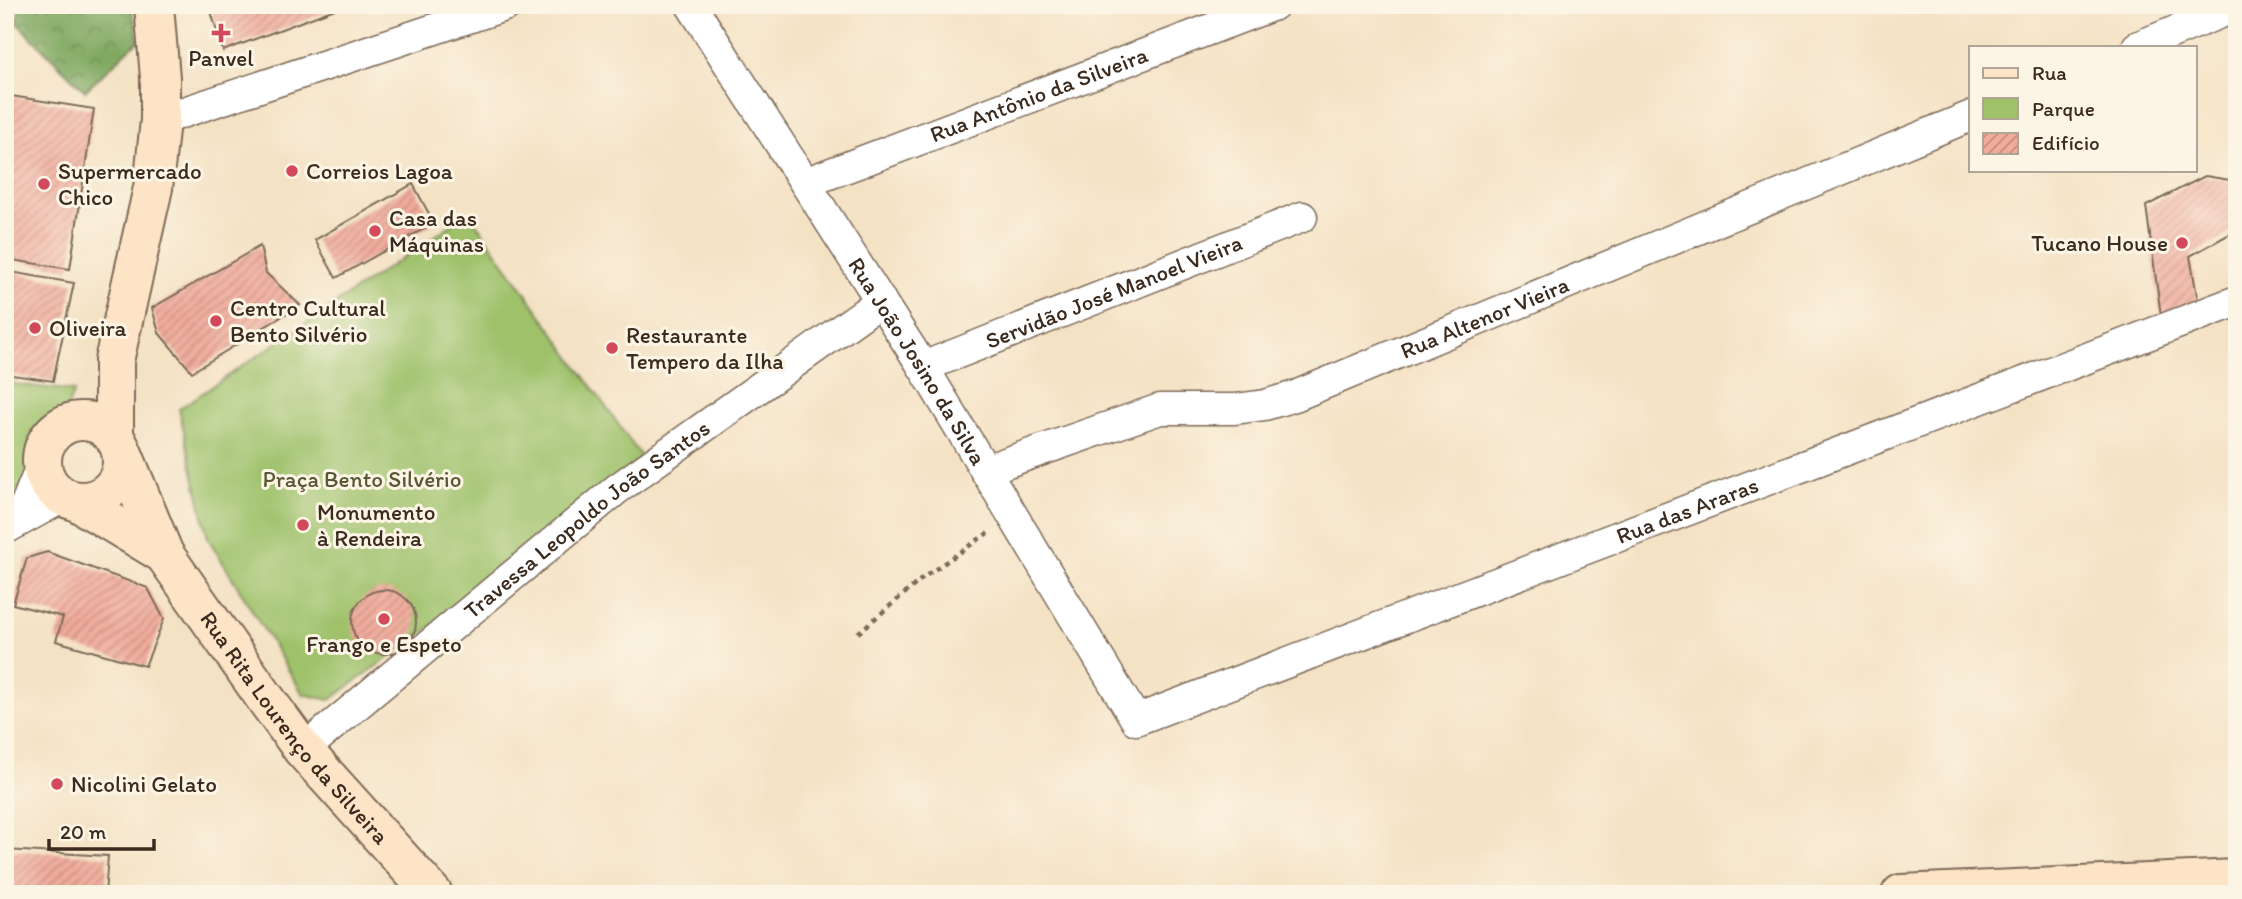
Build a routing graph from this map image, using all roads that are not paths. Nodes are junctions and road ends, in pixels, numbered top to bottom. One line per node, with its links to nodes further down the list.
1 (154, 5): 8 (street)
2 (507, 5): 8 (street)
3 (691, 5): 9 (street, Rua João Josino da Silva)
4 (1274, 5): 9 (street, Rua Antônio da Silveira)
5 (2237, 6): 6 (street)
6 (2139, 46)
7 (1969, 117): 18 (street, Rua Altenor Vieira)
8 (159, 120): 13 (street)
9 (805, 183): 11 (street, Rua João Josino da Silva)
10 (1302, 217): 14 (street, Servidão José Manoel Vieira)
11 (881, 301): 14 (street, Rua João Josino da Silva); 23 (street, Travessa Leopoldo João Santos)
12 (2237, 301): 22 (street, Rua das Araras)
13 (114, 361): 15 (street); 16 (street)
14 (923, 367): 18 (street, Rua João Josino da Silva)
15 (70, 422): 16 (street); 17 (street)
16 (118, 442): 19 (street); 21 (street, Rua Rita Lourenço da Silveira)
17 (42, 464): 19 (street); 20 (street)
18 (985, 470): 22 (street, Rua João Josino da Silva)
19 (69, 499): 20 (street); 21 (street, Rua Rita Lourenço da Silveira)
20 (12, 525)
21 (164, 554): 23 (street, Rua Rita Lourenço da Silveira)
22 (1136, 720)
23 (303, 750): 25 (street, Rua Rita Lourenço da Silveira)
24 (2237, 879): 26 (street)
25 (433, 894)
26 (1900, 894)

